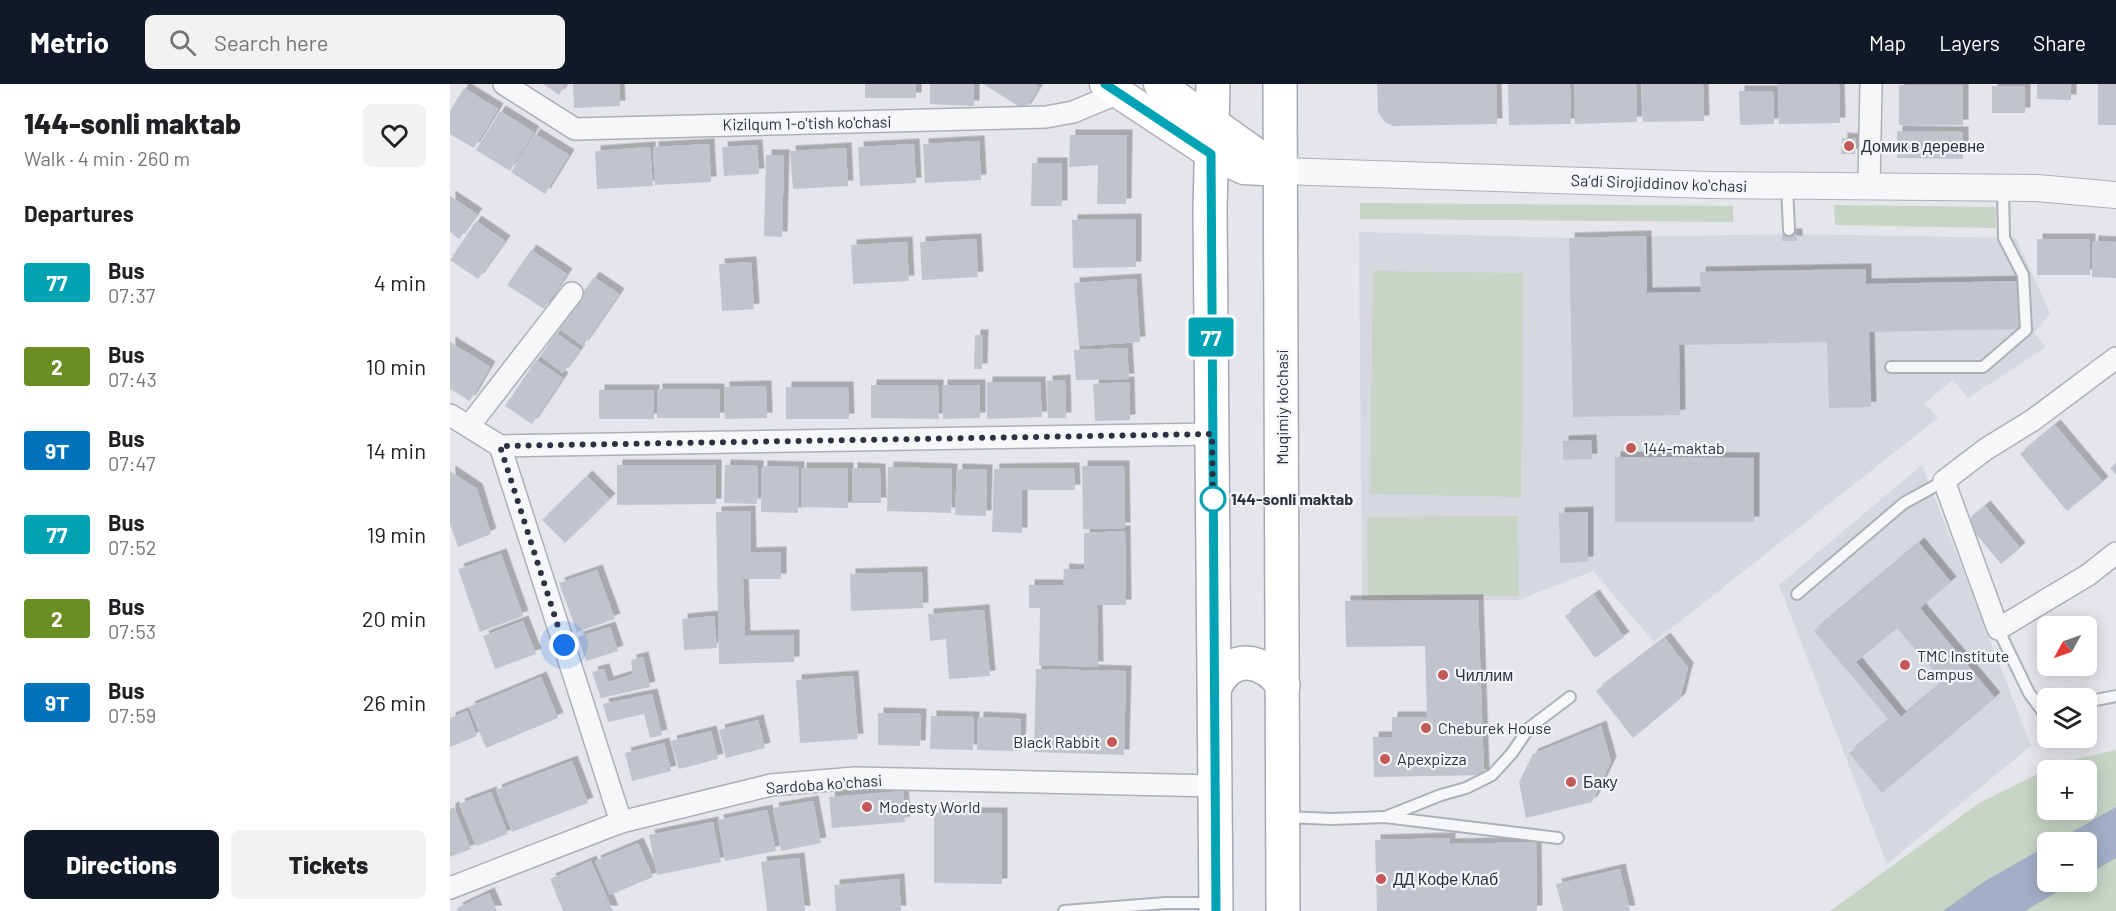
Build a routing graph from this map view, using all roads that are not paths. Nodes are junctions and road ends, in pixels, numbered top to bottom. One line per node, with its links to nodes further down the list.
1 (504, 84): 6 (street, Kizilqum 1-o'tish ko'chasi)
2 (1159, 84): 7 (main road)
3 (1213, 84): 7 (main road)
4 (1280, 84): 9 (main road, Muqimiy ko'chasi)
5 (1871, 84): 12 (street)
6 (1112, 88): 8 (main road)
7 (1211, 122): 8 (main road); 9 (main road)
8 (1211, 170): 9 (main road); 22 (main road)
9 (1281, 171): 11 (street, Saʼdi Sirojiddinov koʻchasi); 28 (main road, Muqimiy ko'chasi)
10 (2116, 178): 14 (street)
11 (1787, 186): 12 (street, Saʼdi Sirojiddinov koʻchasi); 16 (lane)
12 (1869, 186): 13 (street, Saʼdi Sirojiddinov koʻchasi)
13 (2003, 188): 14 (street, Saʼdi Sirojiddinov koʻchasi); 19 (lane)
14 (2037, 188): 15 (street)
15 (2116, 195)
16 (1789, 230)
17 (572, 293): 21 (street)
18 (2116, 358): 24 (street)
19 (1891, 367)
20 (450, 415): 21 (street)
21 (469, 426): 23 (street)
22 (1212, 434): 23 (street); 29 (main road)
23 (500, 446): 37 (street)
24 (1944, 481): 26 (lane); 27 (street)
25 (2116, 554): 27 (street)
26 (1797, 594)
27 (1998, 629): 33 (lane)
28 (1282, 685): 29 (main road); 35 (main road, Muqimiy ko'chasi)
29 (1215, 687): 34 (main road)
30 (2116, 696): 32 (lane)
31 (1570, 697): 36 (lane)
32 (2097, 700)
33 (2037, 704)
34 (1215, 786): 37 (street, Sardoba koʻchasi); 40 (main road)
35 (1283, 817): 36 (lane); 42 (main road, Muqimiy ko'chasi)
36 (1385, 817): 38 (lane)
37 (621, 822): 39 (street, Sardoba koʻchasi)
38 (1558, 838)
39 (450, 888)
40 (1216, 907): 41 (lane)
41 (1064, 911)
42 (1283, 911)

